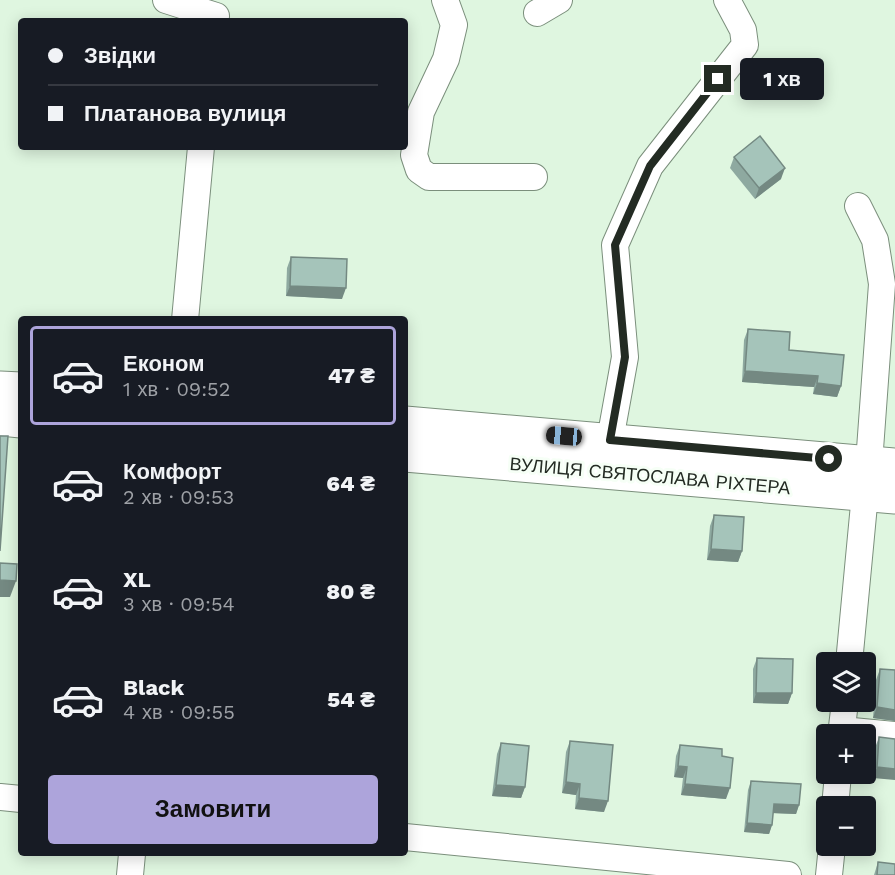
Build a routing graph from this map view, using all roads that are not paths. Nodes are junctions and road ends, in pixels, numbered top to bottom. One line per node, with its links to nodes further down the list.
1 (166, 0): 5 (street)
2 (445, 0): 8 (street)
3 (560, 0): 6 (street)
4 (727, 0): 16 (street)
5 (218, 12)
6 (537, 13)
7 (201, 150): 10 (street)
8 (534, 177)
9 (858, 206): 18 (street)
10 (185, 316)
11 (0, 388): 12 (main road)
12 (18, 389)
13 (0, 419): 14 (main road)
14 (18, 421)
15 (408, 423): 16 (main road, ВУЛИЦЯ СВЯТОСЛАВА РІХТЕРА)
16 (610, 440): 18 (main road, ВУЛИЦЯ СВЯТОСЛАВА РІХТЕРА)
17 (408, 455): 18 (main road, ВУЛИЦЯ СВЯТОСЛАВА РІХТЕРА)
18 (881, 480): 19 (street)
19 (851, 652)
20 (876, 734): 21 (street)
21 (895, 735)
22 (0, 797): 23 (street)
23 (18, 799)
24 (408, 837): 28 (street)
25 (132, 856): 27 (street)
26 (831, 856): 29 (street)
27 (130, 875)
28 (788, 875)
29 (829, 875)

